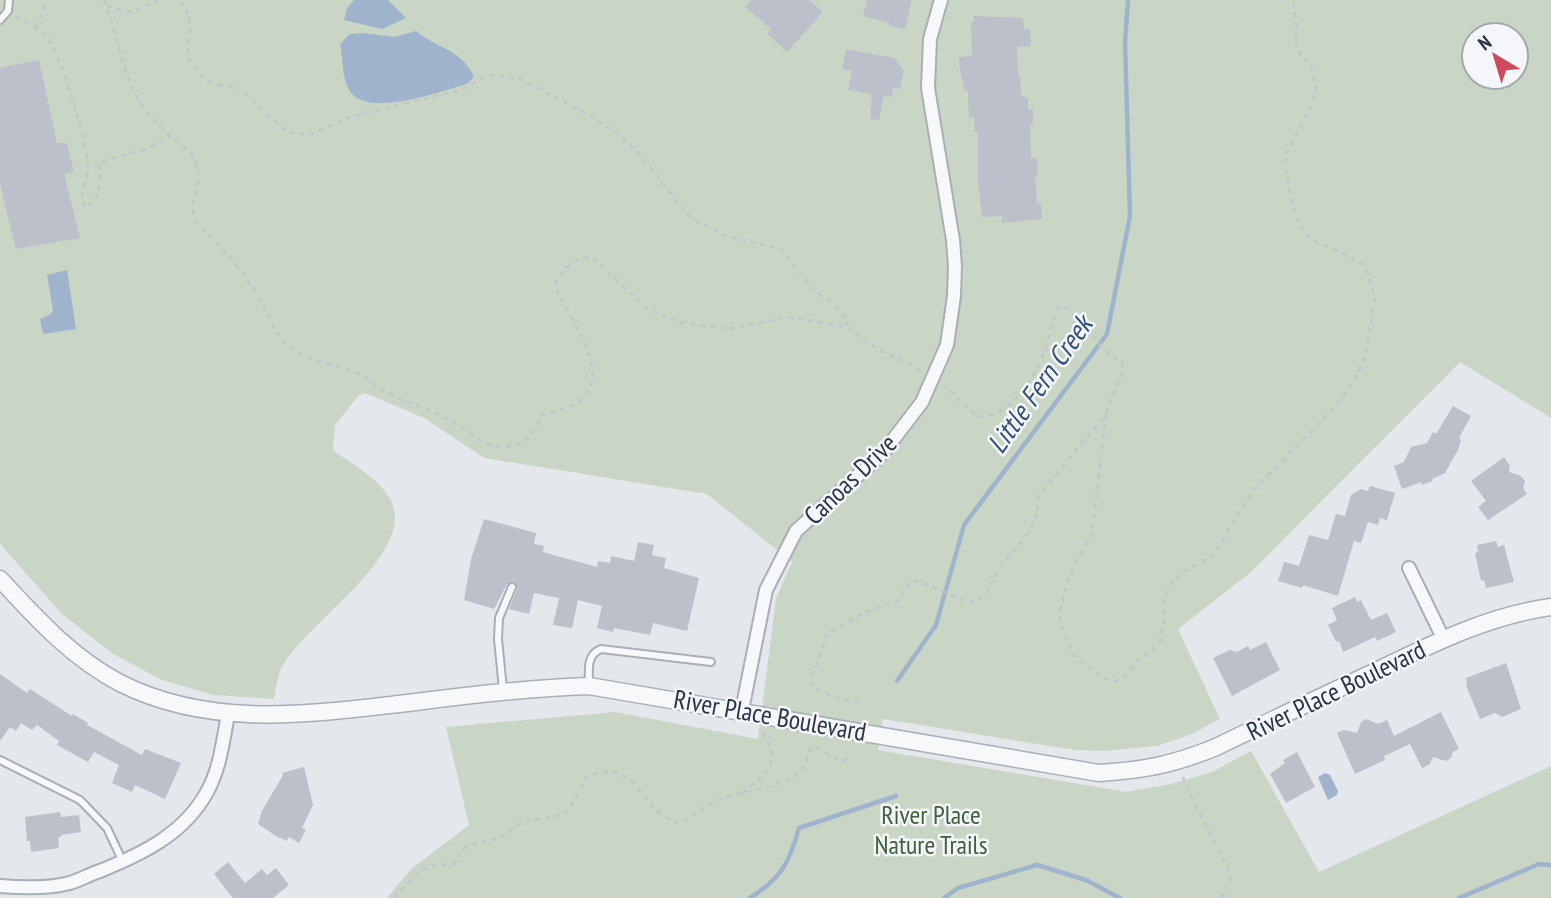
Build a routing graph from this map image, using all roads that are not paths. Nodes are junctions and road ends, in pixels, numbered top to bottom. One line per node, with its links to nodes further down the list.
1 (9, 0): 3 (lane)
2 (941, 0): 12 (street, Canoas Drive)
3 (0, 20)
4 (1409, 568): 8 (street)
5 (0, 579): 13 (street, River Place Boulevard)
6 (512, 587): 11 (lane)
7 (1551, 607): 8 (street, River Place Boulevard)
8 (1443, 638): 12 (street, River Place Boulevard)
9 (711, 663): 10 (lane)
10 (589, 686): 11 (street, River Place Boulevard); 12 (street, River Place Boulevard)
11 (503, 691): 13 (street, River Place Boulevard)
12 (748, 712)
13 (228, 715): 15 (street)
14 (0, 760): 15 (lane)
15 (123, 862): 16 (street)
16 (0, 886)

